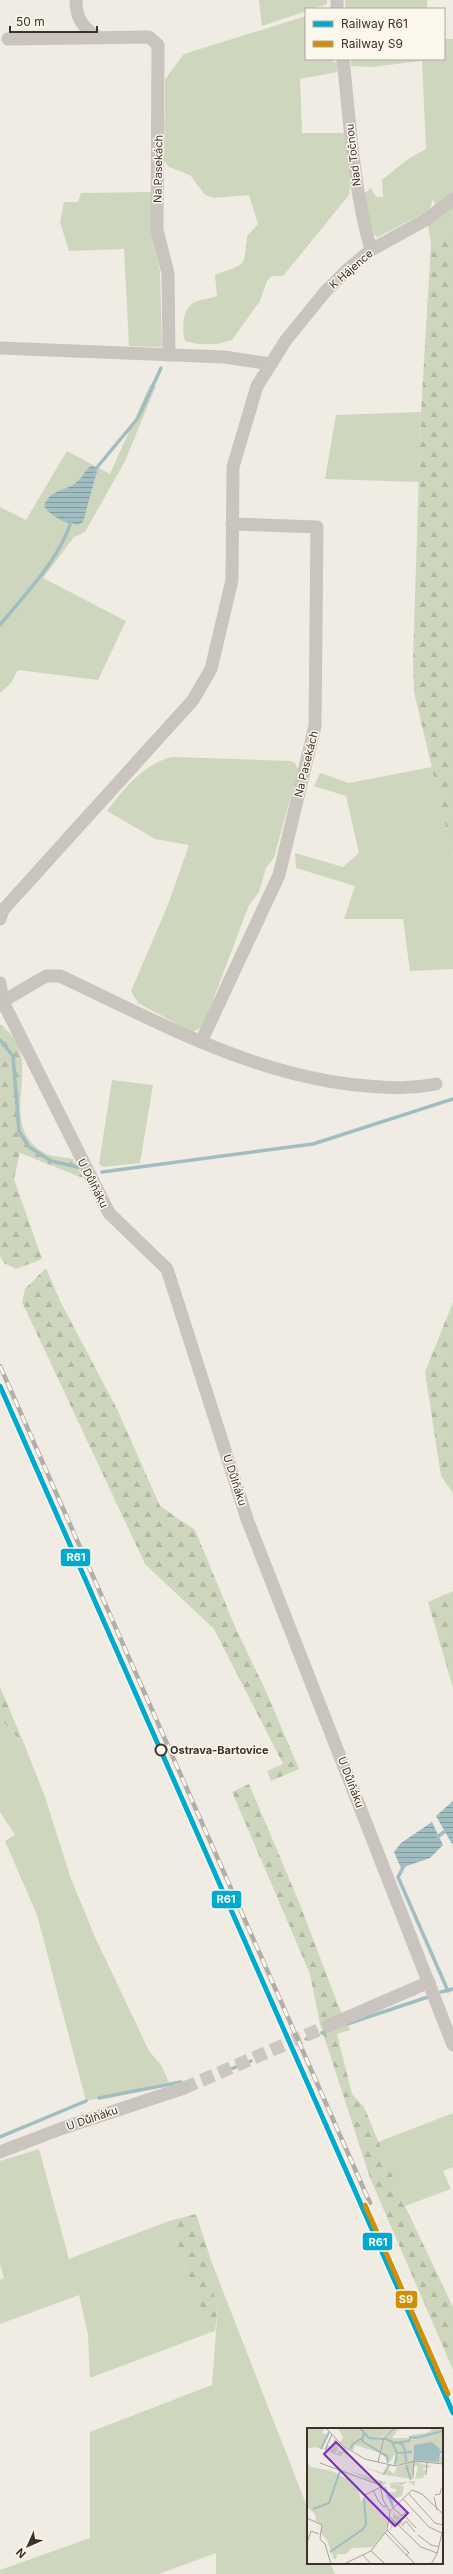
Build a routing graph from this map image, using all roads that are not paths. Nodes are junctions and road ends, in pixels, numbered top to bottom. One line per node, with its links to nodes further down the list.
1 (76, 0): 2 (street)
2 (76, 14): 3 (street); 4 (street)
3 (59, 38): 4 (street, Na Pasekách); 5 (street, Na Pasekách)
4 (98, 38): 10 (street, Na Pasekách)
5 (8, 39)
6 (343, 60): 8 (street, Nad Točnou)
7 (453, 200): 8 (street, K Hájence)
8 (371, 250): 11 (street, K Hájence)
9 (0, 348): 10 (street)
10 (169, 355): 11 (street)
11 (271, 364): 12 (street)
12 (232, 524): 13 (street); 16 (street, Na Pasekách)
13 (0, 919)
14 (0, 983): 15 (street)
15 (1, 1003): 16 (street); 18 (street, U Důlňáku)
16 (200, 1042): 17 (street)
17 (436, 1084)
18 (429, 1982): 19 (street); 20 (street, U Důlňáku)
19 (330, 2025)
20 (453, 2045)
21 (184, 2088): 22 (street, U Důlňáku)
22 (0, 2152)

